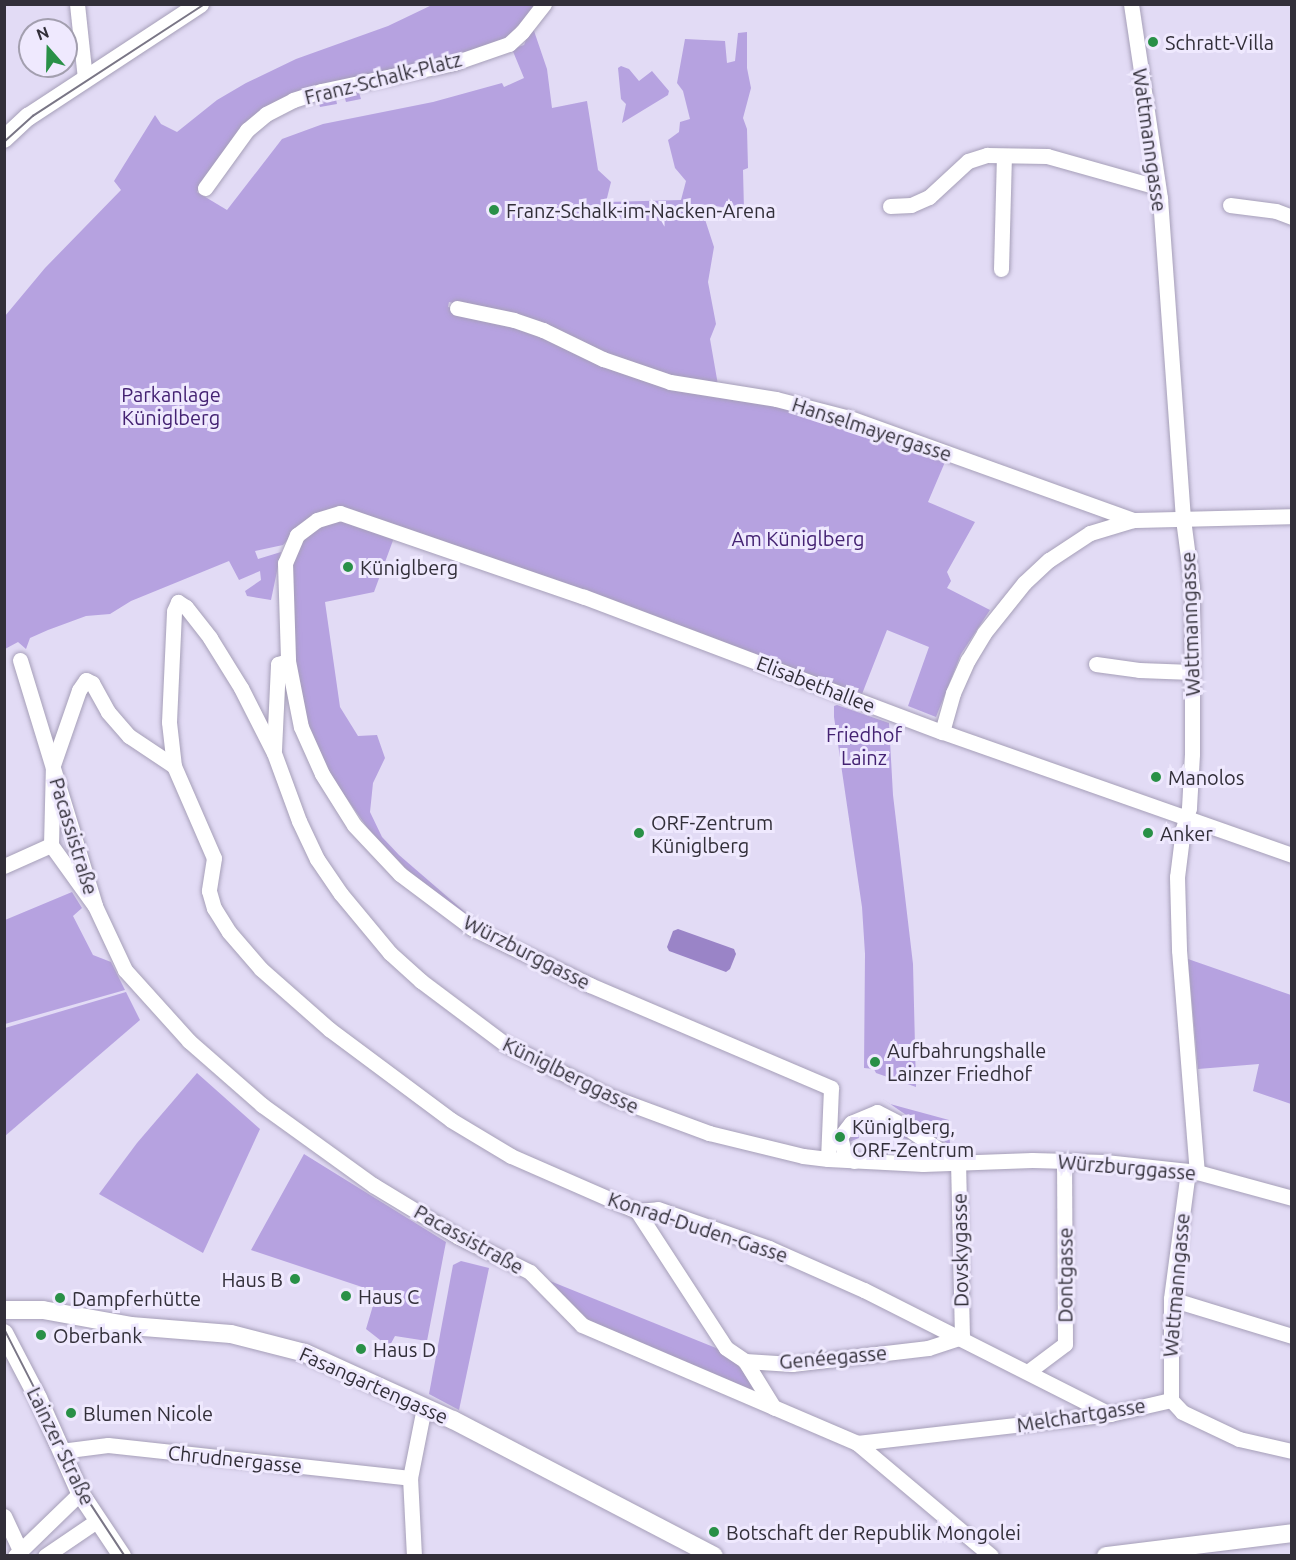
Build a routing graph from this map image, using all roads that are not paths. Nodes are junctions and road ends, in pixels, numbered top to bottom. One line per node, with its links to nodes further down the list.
1 (77, 4): 5 (street)
2 (200, 4): 5 (main road)
3 (544, 4): 9 (street, Franz-Schalk-Platz)
4 (1131, 4): 8 (street, Wattmanngasse)
5 (85, 79): 6 (main road)
6 (4, 139)
7 (1004, 156): 8 (street); 11 (street); 13 (street)
8 (1157, 187): 17 (street, Wattmanngasse)
9 (205, 188)
10 (1230, 205): 12 (street)
11 (890, 206)
12 (1292, 217)
13 (1001, 269)
14 (457, 308): 18 (street, Hanselmayergasse)
15 (340, 513): 20 (street, Würzburggasse); 23 (street, Elisabethallee)
16 (1292, 516): 17 (street, Hanselmayergasse)
17 (1183, 519): 18 (street, Hanselmayergasse); 22 (street, Wattmanngasse)
18 (1133, 520): 23 (street)
19 (20, 660): 25 (street, Pacassistraße)
20 (288, 661): 24 (street); 32 (street, Würzburggasse)
21 (1096, 664): 22 (street)
22 (1192, 672): 27 (street, Wattmanngasse)
23 (942, 732): 27 (street, Elisabethallee)
24 (274, 753): 26 (street, Küniglberggasse); 32 (street, Küniglberggasse)
25 (53, 765): 26 (street); 28 (street, Pacassistraße); 31 (street, Pacassistraße)
26 (174, 766): 38 (street, Konrad-Duden-Gasse)
27 (1186, 819): 29 (street, Elisabethallee); 36 (street, Wattmanngasse)
28 (51, 845): 30 (street); 31 (street, Pacassistraße)
29 (1292, 855)
30 (4, 866)
31 (95, 906): 48 (street, Pacassistraße)
32 (828, 1159): 33 (street)
33 (854, 1161): 35 (street, Würzburggasse); 35 (street)
34 (1064, 1161): 35 (street, Würzburggasse); 36 (street, Würzburggasse); 45 (street, Dontgasse)
35 (958, 1163): 43 (street, Dovskygasse)
36 (1192, 1171): 37 (street, Würzburggasse); 39 (street, Wattmanngasse)
37 (1292, 1198)
38 (637, 1211): 43 (street, Konrad-Duden-Gasse); 44 (street)
39 (1171, 1299): 42 (street); 46 (street, Wattmanngasse)
40 (4, 1310): 47 (main road, Fasangartengasse)
41 (4, 1333): 51 (main road, Lainzer Straße)
42 (1292, 1336)
43 (962, 1337): 44 (street, Genéegasse); 45 (street, Konrad-Duden-Gasse)
44 (745, 1361): 48 (street)
45 (1029, 1371): 49 (street, Konrad-Duden-Gasse)
46 (1171, 1400): 49 (street, Melchartgasse); 52 (street, Melchartgasse)
47 (424, 1407): 53 (street); 62 (main road, Fasangartengasse)
48 (774, 1408): 50 (street, Pacassistraße)
49 (1110, 1414): 50 (street, Melchartgasse)
50 (857, 1443): 63 (street, Pacassistraße)
51 (61, 1451): 53 (street, Chrudnergasse); 54 (main road, Lainzer Straße)
52 (1292, 1451)
53 (410, 1478): 61 (street)
54 (80, 1493): 56 (main road, Lainzer Straße); 58 (street)
55 (4, 1516): 58 (street)
56 (98, 1520): 59 (street); 60 (main road, Lainzer Straße)
57 (1292, 1533): 64 (main road)
58 (18, 1553)
59 (45, 1556)
60 (122, 1556)
61 (414, 1556)
62 (714, 1556)
63 (991, 1556)
64 (1106, 1556)

